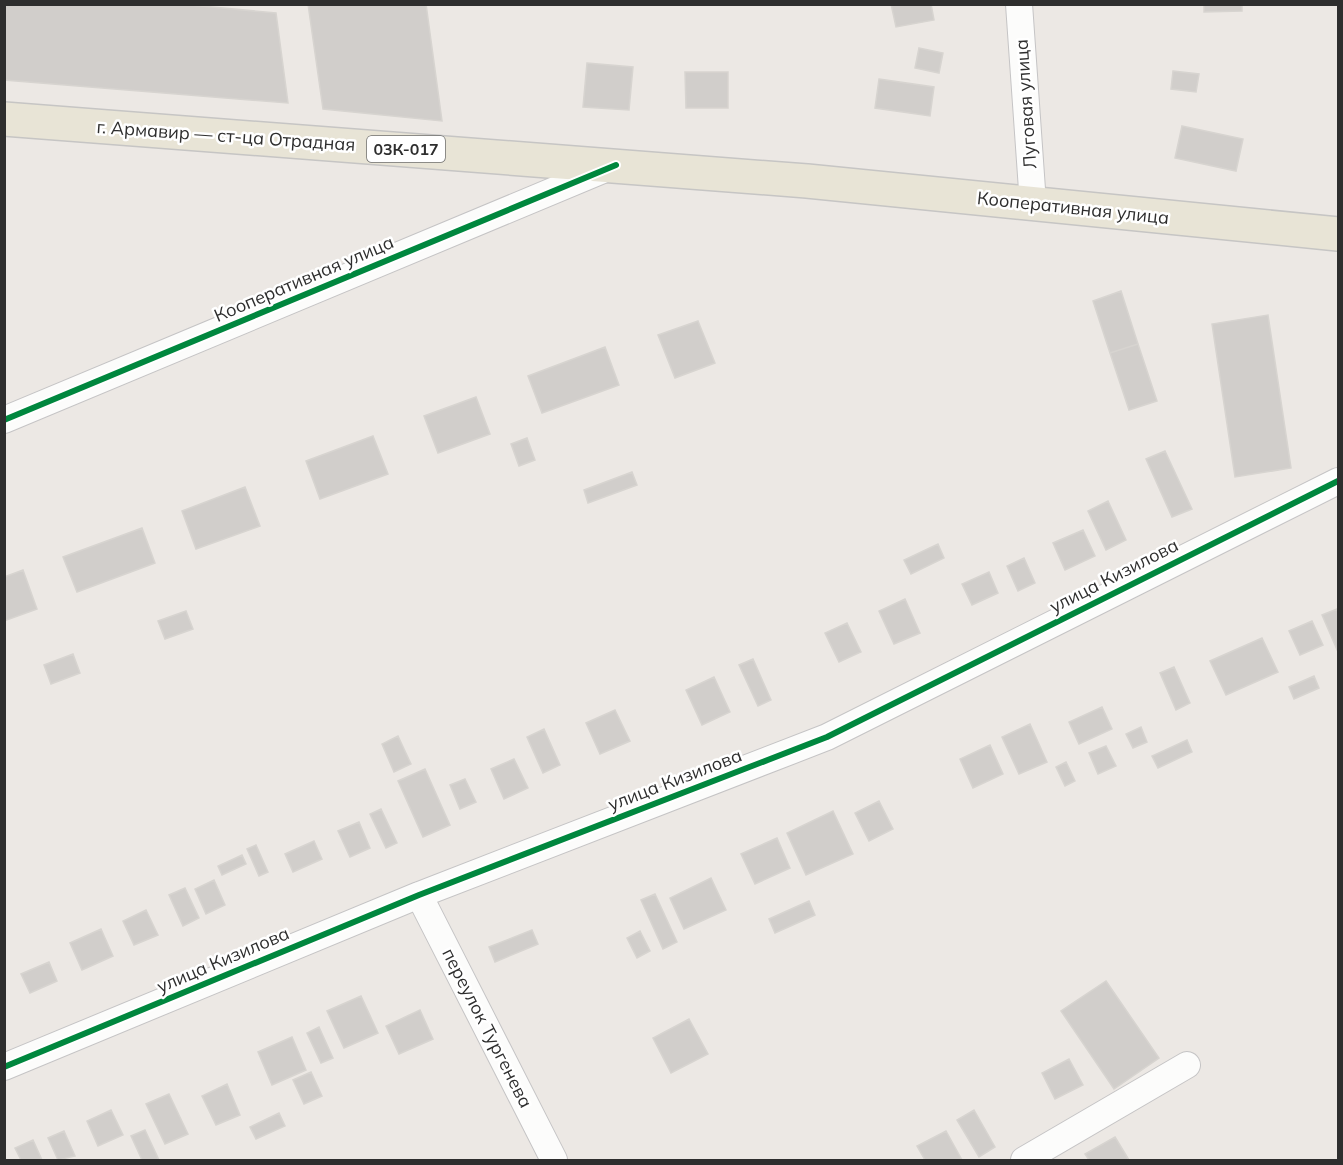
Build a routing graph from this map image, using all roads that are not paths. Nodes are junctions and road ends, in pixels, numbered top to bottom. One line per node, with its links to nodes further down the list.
1 (1019, 4): 5 (street, Луговая улица)
2 (4, 119): 3 (main road, г. Армавир — ст-ца Отрадная / 03К-017)
3 (616, 165): 4 (main road, г. Армавир — ст-ца Отрадная / 03К-017); 7 (street, Кооперативная улица)
4 (807, 181): 5 (main road, Кооперативная улица)
5 (1033, 204): 6 (main road, Кооперативная улица)
6 (1338, 234)
7 (4, 420)
8 (1338, 481): 9 (street, улица Кизилова)
9 (419, 895): 11 (street, улица Кизилова); 12 (street, переулок Тургенева)
10 (1187, 1065): 13 (street)
11 (4, 1068)
12 (554, 1161)
13 (1024, 1161)

